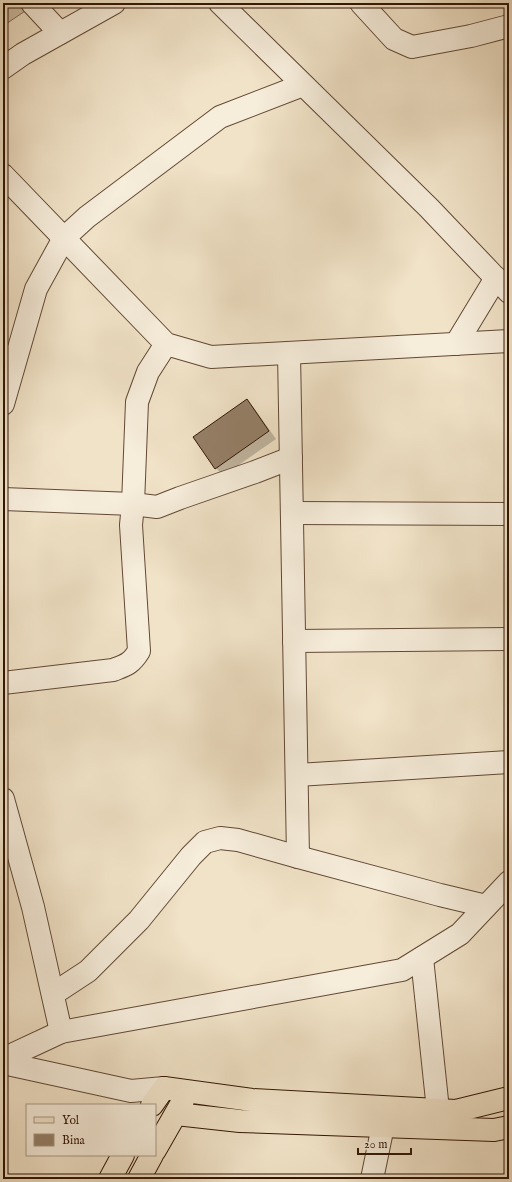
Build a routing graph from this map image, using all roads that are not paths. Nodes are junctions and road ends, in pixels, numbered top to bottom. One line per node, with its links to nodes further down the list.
1 (32, 3): 6 (street)
2 (114, 3): 6 (street)
3 (220, 3): 8 (street)
4 (362, 3): 5 (street)
5 (509, 26)
6 (60, 33): 7 (street)
7 (3, 68)
8 (303, 85): 10 (street); 11 (street)
9 (3, 175): 10 (street)
10 (64, 238): 13 (street); 16 (street)
11 (502, 285): 14 (street)
12 (509, 341): 14 (street)
13 (166, 344): 15 (street); 19 (street)
14 (456, 344): 15 (street)
15 (289, 353): 17 (street)
16 (3, 404)
17 (291, 458): 19 (street); 20 (street)
18 (3, 499): 19 (street)
19 (133, 504): 24 (street)
20 (292, 513): 21 (street); 23 (street)
21 (509, 514)
22 (509, 639): 23 (street)
23 (294, 641): 26 (street)
24 (3, 683)
25 (509, 762): 26 (street)
26 (297, 776): 28 (street)
27 (3, 799): 32 (street)
28 (298, 857): 30 (street); 32 (street)
29 (509, 882): 30 (street)
30 (486, 906): 31 (street)
31 (422, 958): 33 (street); 41 (street)
32 (53, 994): 33 (street)
33 (61, 1032): 34 (street)
34 (3, 1059)
35 (3, 1063): 38 (street)
36 (188, 1092): 37 (main road); 42 (main road); 43 (main road)
37 (158, 1096): 38 (street)
38 (138, 1098)
39 (509, 1098): 41 (main road)
40 (156, 1110): 42 (street)
41 (438, 1110): 43 (main road)
42 (176, 1114): 43 (main road); 45 (main road)
43 (387, 1117): 44 (main road); 50 (street)
44 (509, 1127)
45 (156, 1148)
46 (122, 1156): 48 (main road)
47 (151, 1156): 49 (main road)
48 (110, 1179)
49 (138, 1179)
50 (372, 1179)

